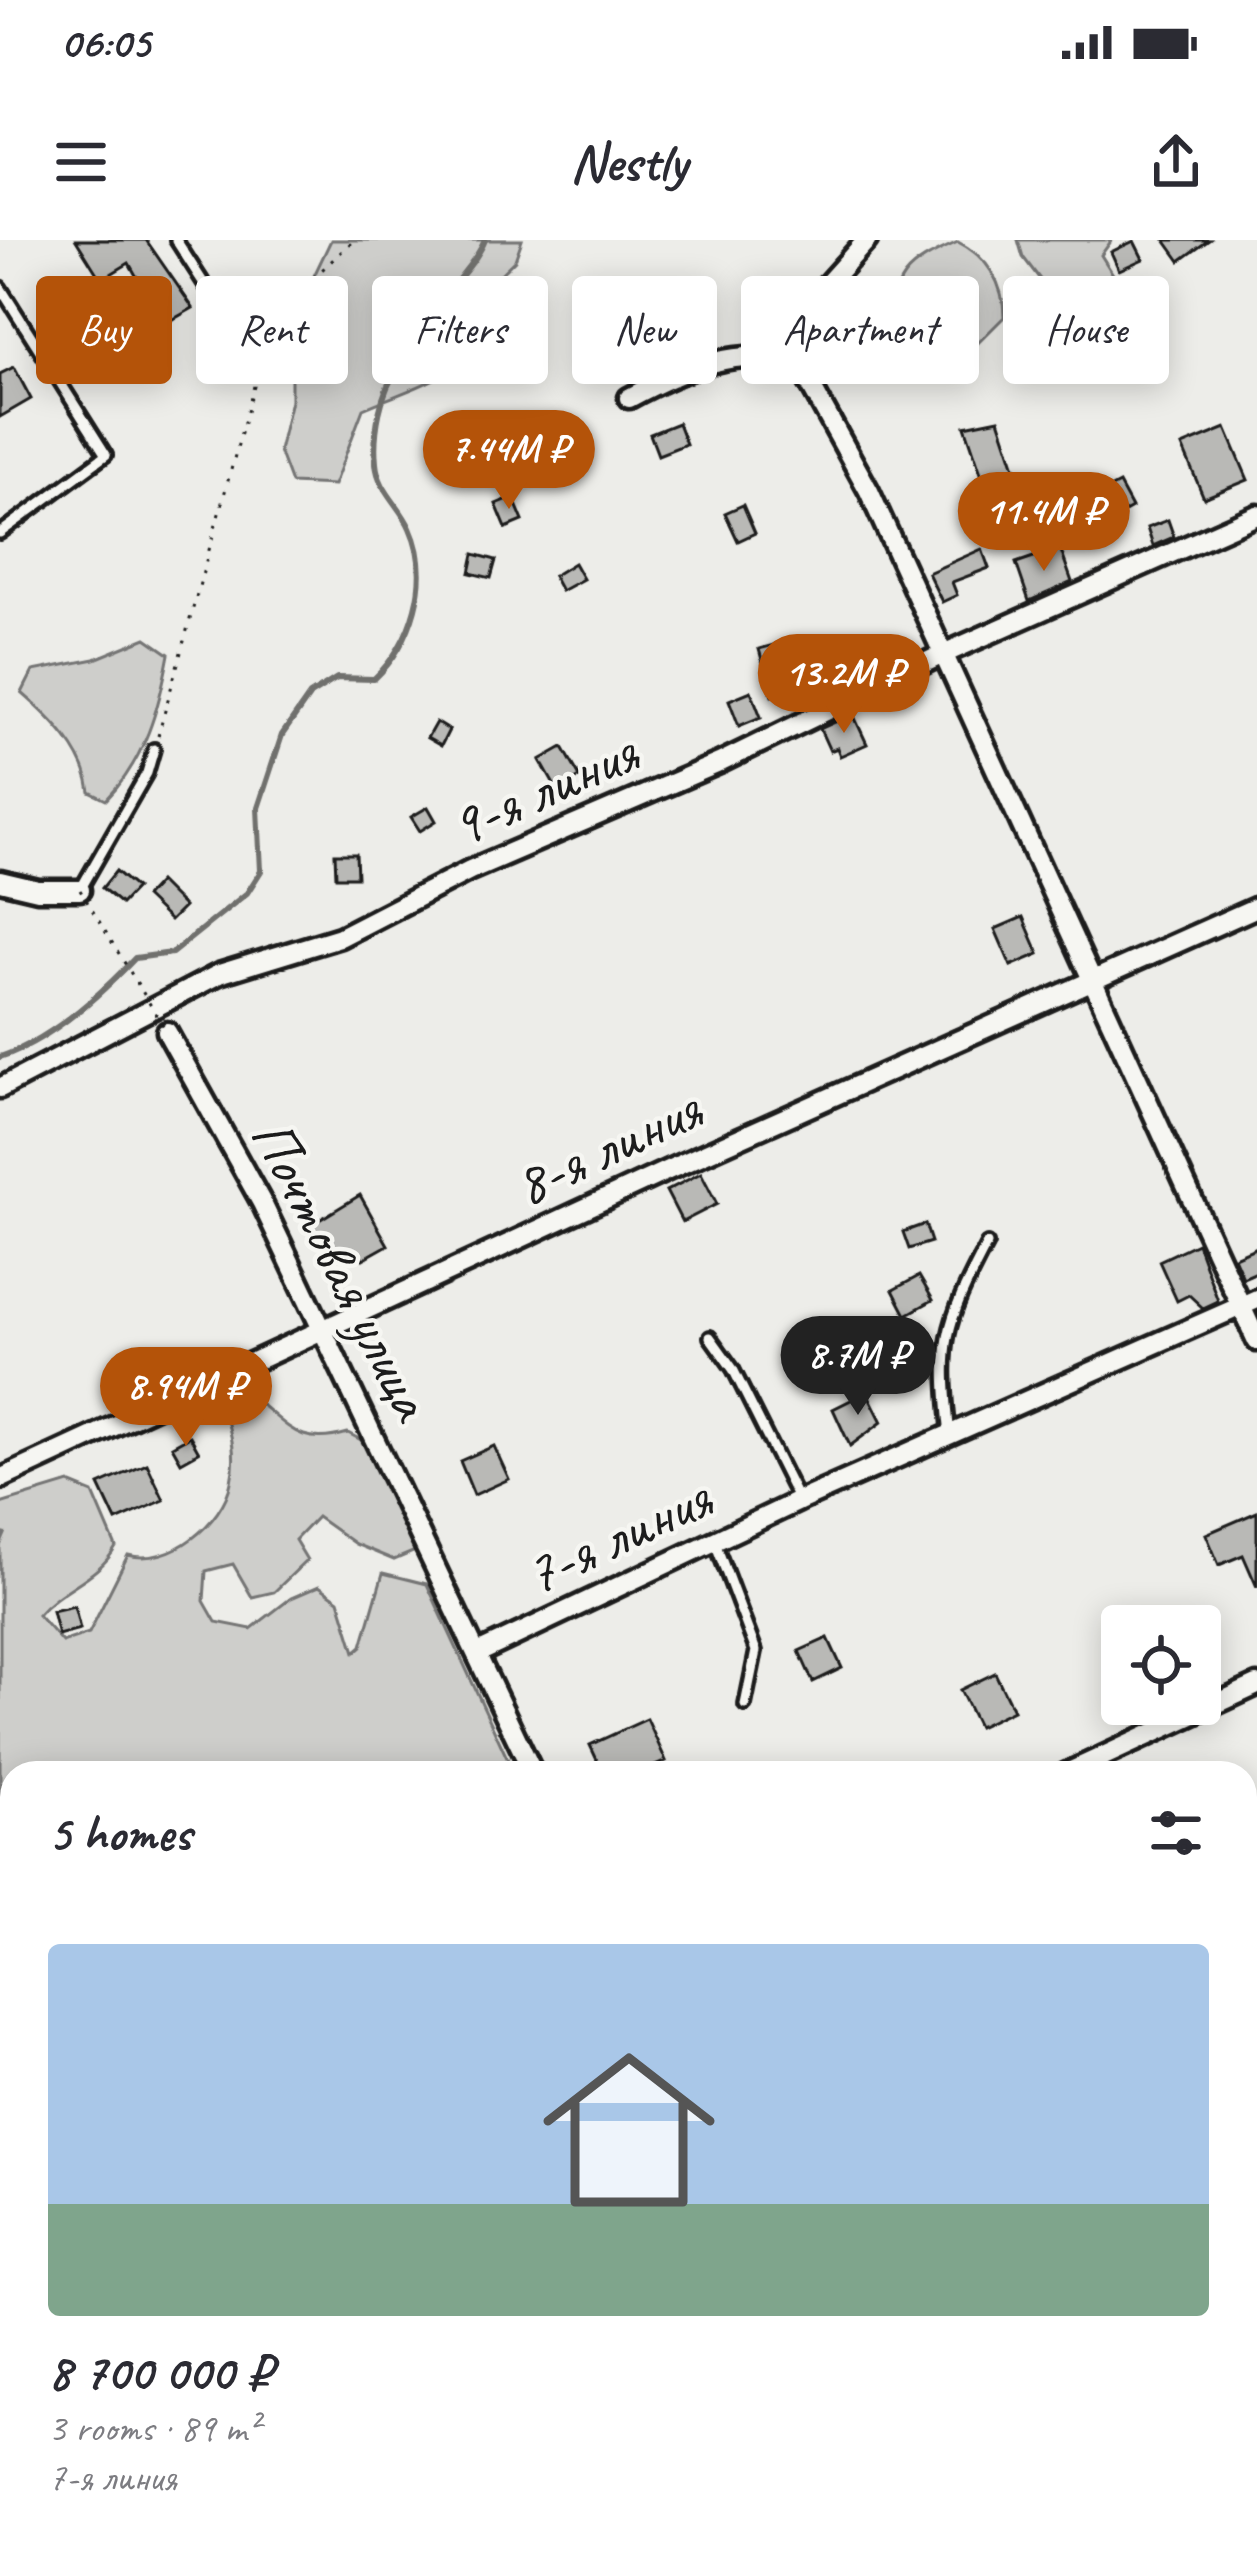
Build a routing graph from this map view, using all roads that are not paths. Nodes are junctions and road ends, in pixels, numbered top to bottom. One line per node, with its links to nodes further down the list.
1 (176, 240): 3 (lane)
2 (867, 240): 4 (street)
3 (199, 276)
4 (838, 276)
5 (0, 287): 8 (lane)
6 (629, 398): 9 (street)
7 (1257, 515): 9 (street, 9-я линия)
8 (0, 533)
9 (941, 655): 14 (street); 16 (street, 9-я линия)
10 (154, 749): 12 (lane)
11 (0, 881): 12 (street)
12 (80, 890)
13 (1257, 907): 14 (street, 8-я линия)
14 (1093, 982): 18 (street); 19 (street, 8-я линия)
15 (167, 1032): 19 (street, Почтовая улица)
16 (0, 1088)
17 (987, 1244): 22 (lane)
18 (1249, 1303): 21 (street); 22 (street, 7-я линия)
19 (322, 1330): 23 (street, 8-я линия); 26 (street, Почтовая улица)
20 (710, 1337): 24 (lane)
21 (1257, 1341)
22 (950, 1436): 24 (street, 7-я линия)
23 (0, 1479)
24 (799, 1502): 25 (street, 7-я линия)
25 (716, 1545): 26 (street, 7-я линия); 28 (lane)
26 (478, 1653): 29 (street, Почтовая улица)
27 (1257, 1684): 30 (street)
28 (746, 1705)
29 (528, 1761)
30 (1092, 1761)

